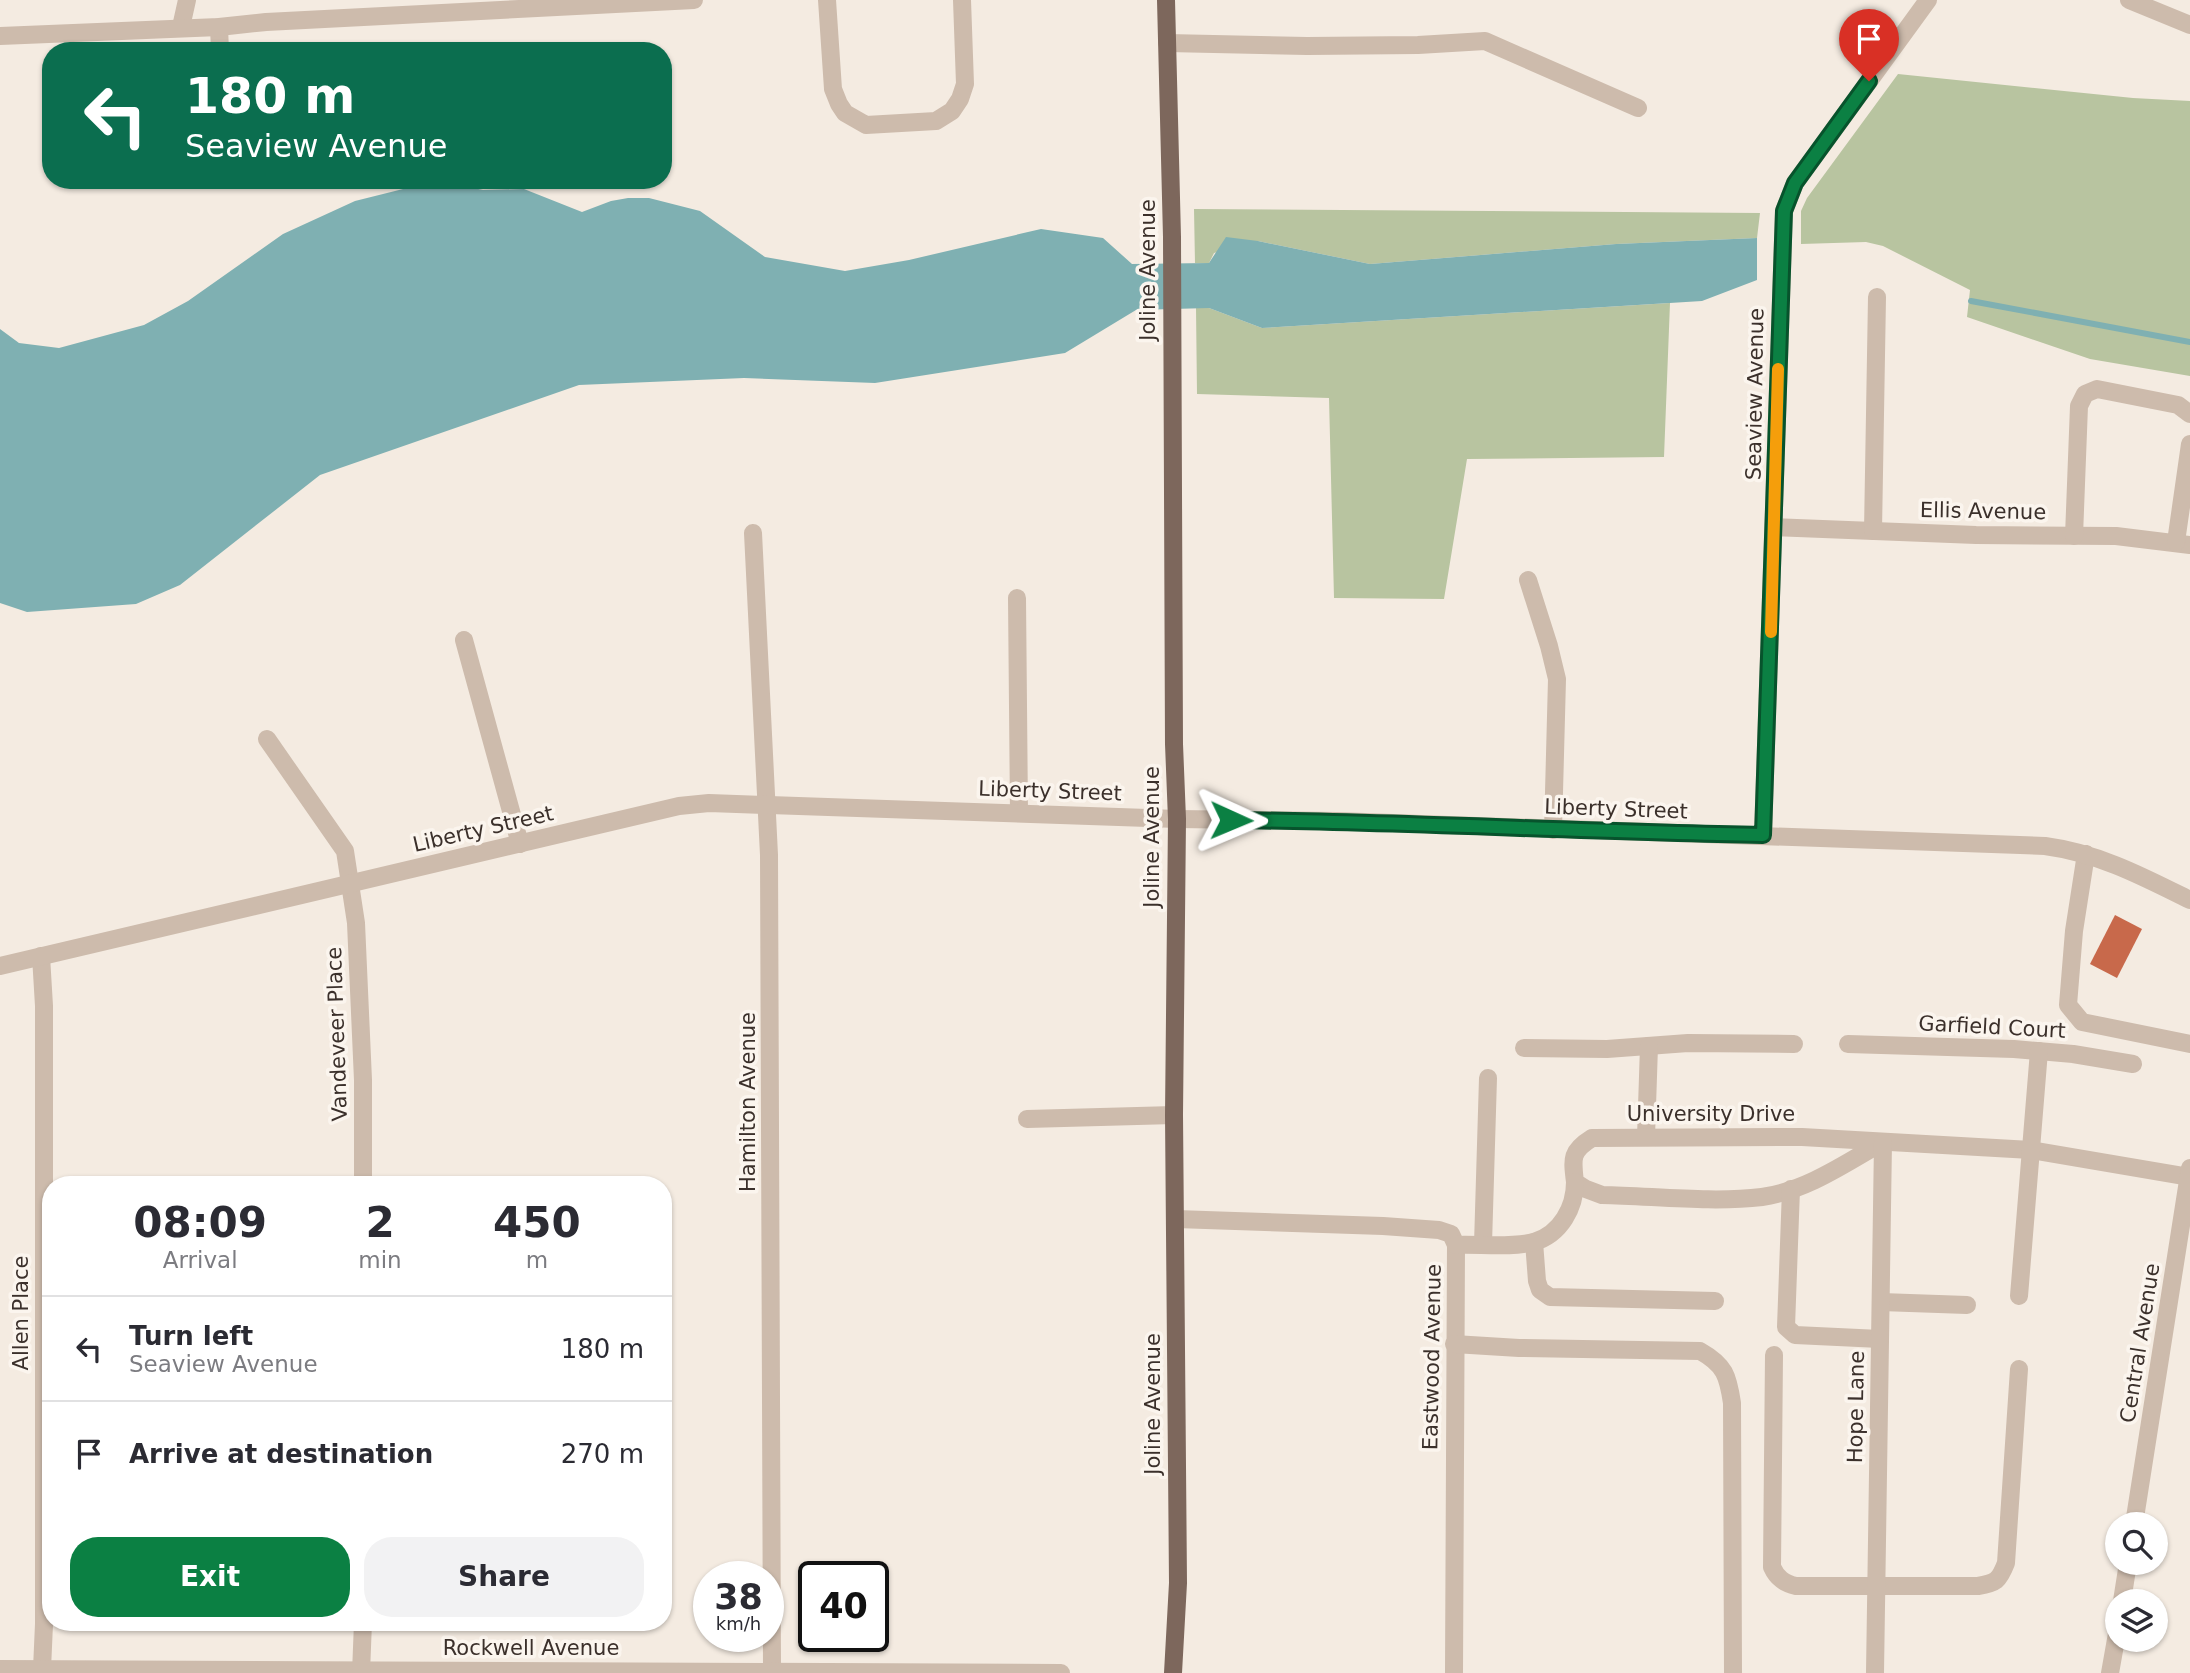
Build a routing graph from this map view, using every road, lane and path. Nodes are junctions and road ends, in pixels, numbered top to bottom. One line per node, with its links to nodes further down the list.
1 (187, 0): 9 (street)
2 (694, 0): 10 (street)
3 (827, 0): 4 (street)
4 (962, 0)
5 (1166, 0): 14 (main road, Joline Avenue)
6 (1928, 0): 19 (street, Seaview Avenue)
7 (2129, 0): 8 (street)
8 (2190, 25)
9 (181, 27): 10 (street); 12 (street)
10 (219, 27): 13 (street)
11 (0, 36): 12 (street)
12 (82, 42)
13 (220, 42)
14 (1167, 43): 15 (street); 30 (main road, Joline Avenue)
15 (1638, 108)
16 (1877, 297): 20 (street)
17 (2190, 414): 22 (street)
18 (2190, 444): 23 (street)
19 (1774, 527): 20 (street, Ellis Avenue); 32 (street, Seaview Avenue)
20 (1873, 531): 22 (street, Ellis Avenue)
21 (753, 533): 28 (street, Hamilton Avenue)
22 (2074, 536): 23 (street, Ellis Avenue)
23 (2183, 544)
24 (1528, 580): 31 (street)
25 (1017, 598): 29 (street)
26 (464, 640): 33 (street)
27 (267, 739): 35 (street, Vandeveer Place)
28 (766, 804): 29 (street, Liberty Street); 33 (street, Liberty Street); 77 (street, Hamilton Avenue)
29 (1019, 813): 30 (street, Liberty Street)
30 (1177, 819): 31 (street, Liberty Street); 47 (main road, Joline Avenue)
31 (1553, 830): 32 (street, Liberty Street)
32 (1763, 835): 34 (street, Liberty Street)
33 (520, 844): 35 (street, Liberty Street)
34 (2086, 854): 36 (street, Liberty Street); 41 (street)
35 (349, 883): 37 (street, Liberty Street); 54 (street, Vandeveer Place)
36 (2190, 900)
37 (41, 956): 38 (street, Liberty Street); 53 (street, Allen Place)
38 (0, 966)
39 (1794, 1044): 42 (street)
40 (1848, 1044): 44 (street, Garfield Court)
41 (2190, 1044)
42 (1649, 1046): 43 (street); 49 (street)
43 (1524, 1048)
44 (2039, 1051): 45 (street, Garfield Court); 51 (street)
45 (2133, 1064)
46 (1488, 1078): 59 (street)
47 (1174, 1115): 48 (street); 57 (main road, Joline Avenue)
48 (1027, 1119)
49 (1646, 1137): 50 (street, University Drive); 55 (street, University Drive)
50 (1883, 1142): 51 (street, University Drive); 56 (street); 63 (street, Hope Lane)
51 (2031, 1150): 52 (street, University Drive); 61 (street)
52 (2189, 1173): 69 (street, Central Avenue)
53 (44, 1176)
54 (363, 1176)
55 (1575, 1182): 56 (street); 58 (street, University Drive)
56 (1791, 1189): 65 (street)
57 (1176, 1219): 60 (street, Eastwood Avenue); 80 (main road, Joline Avenue)
58 (1534, 1242): 59 (street); 62 (street)
59 (1483, 1244): 60 (street)
60 (1456, 1245): 66 (street, Eastwood Avenue)
61 (2019, 1296)
62 (1715, 1301)
63 (1881, 1302): 64 (street); 65 (street, Hope Lane)
64 (1966, 1305)
65 (1880, 1339): 70 (street, Hope Lane)
66 (1454, 1344): 81 (street, Eastwood Avenue); 82 (street)
67 (1774, 1355): 70 (street)
68 (2019, 1369): 70 (street)
69 (2136, 1512)
70 (1876, 1587): 83 (street, Hope Lane)
71 (44, 1631): 75 (street, Allen Place)
72 (363, 1631): 76 (street)
73 (2114, 1652): 84 (street)
74 (0, 1669): 75 (street, Rockwell Avenue)
75 (42, 1670): 76 (street, Rockwell Avenue)
76 (361, 1672): 77 (street, Rockwell Avenue)
77 (772, 1672): 78 (street, Rockwell Avenue)
78 (989, 1673): 79 (street, Rockwell Avenue)
79 (1061, 1673)
80 (1173, 1673)
81 (1454, 1673)
82 (1734, 1673)
83 (1875, 1673)
84 (2110, 1673)

